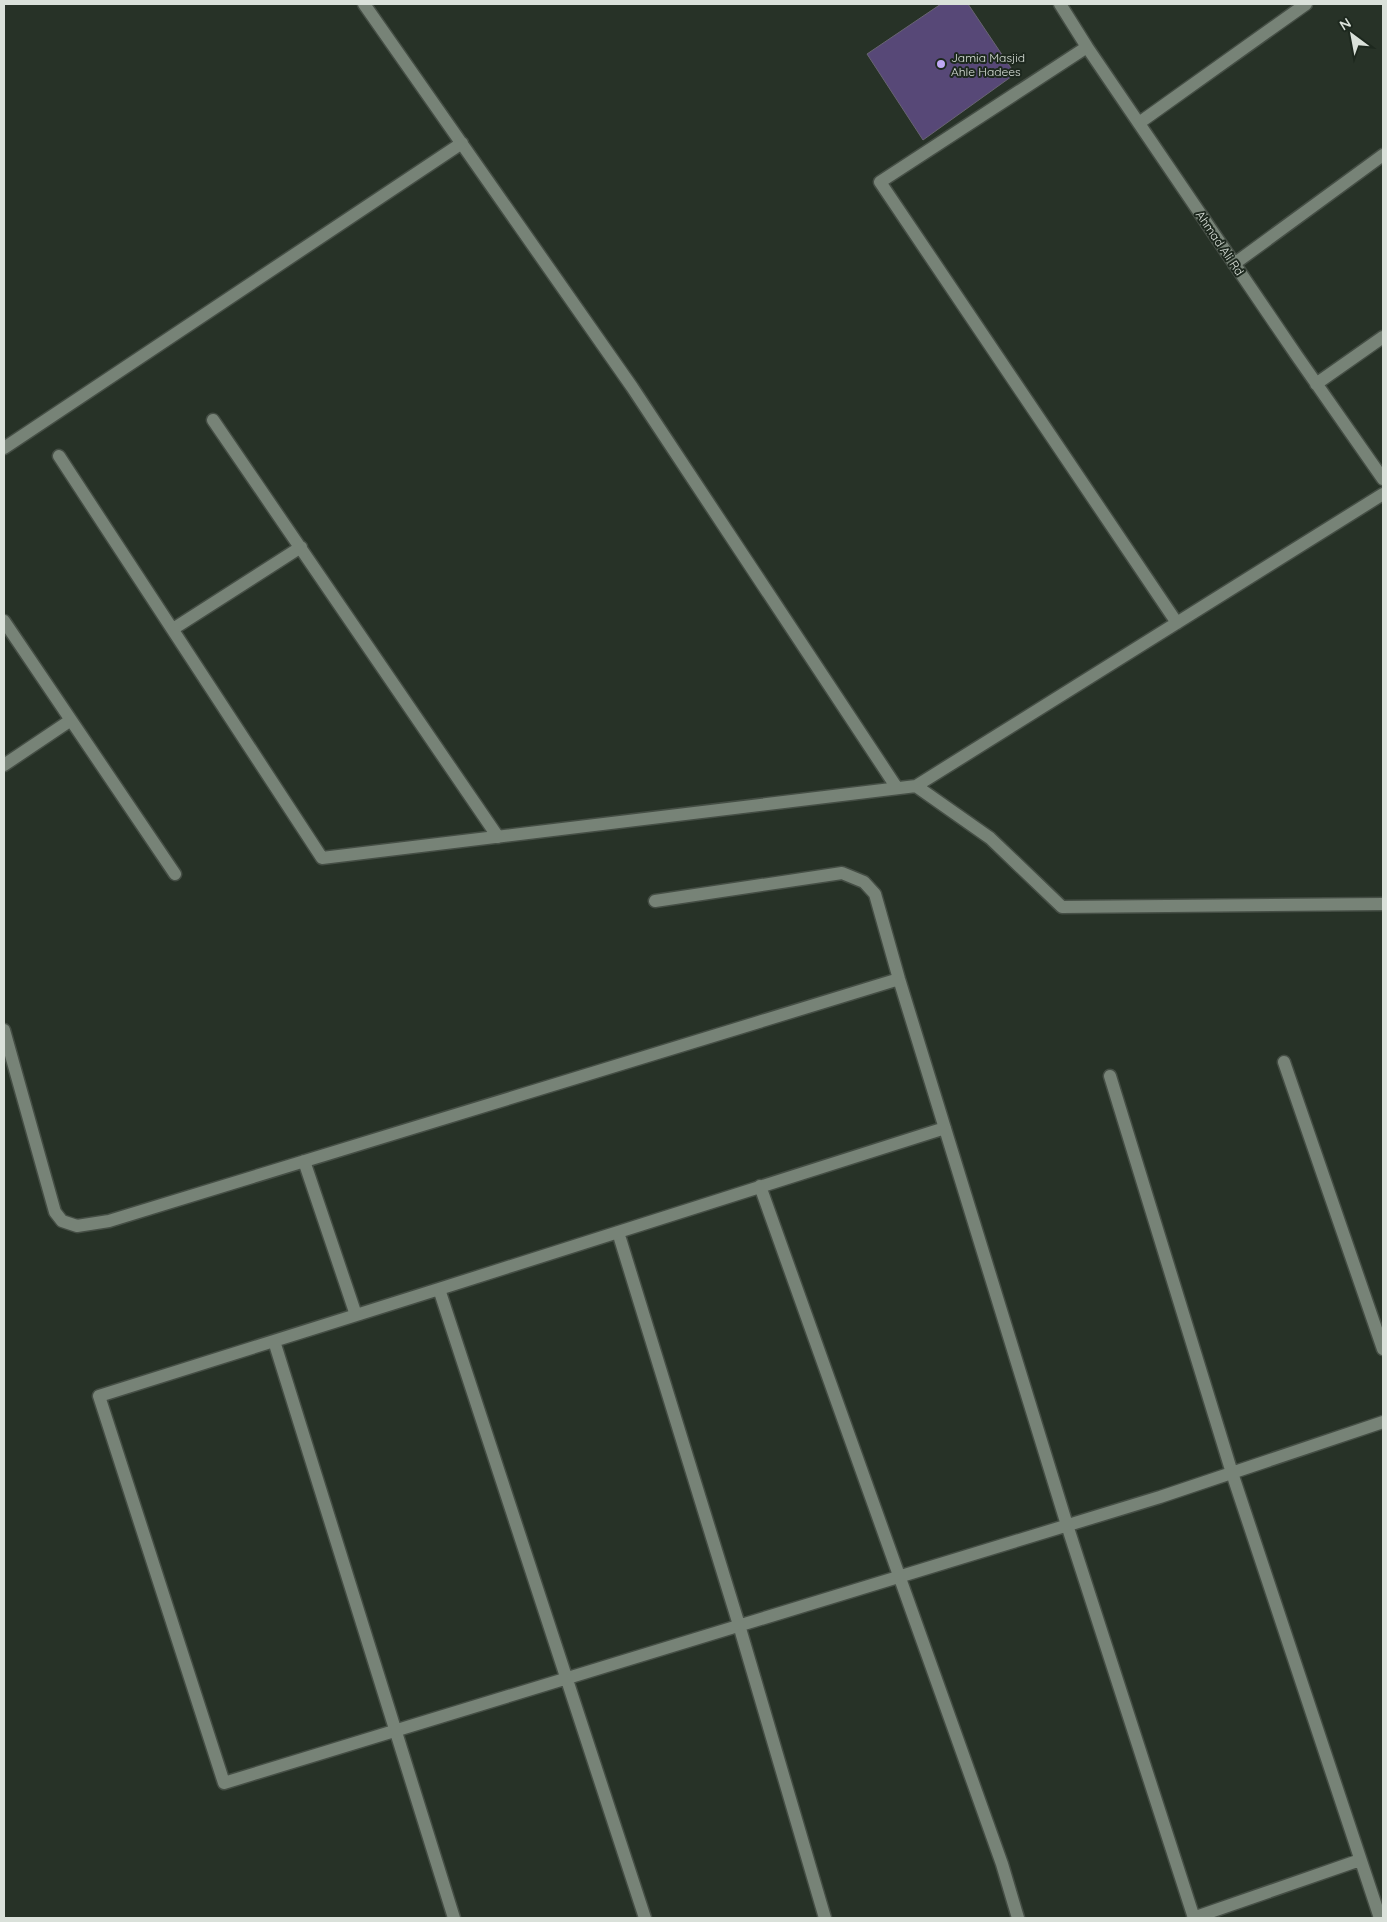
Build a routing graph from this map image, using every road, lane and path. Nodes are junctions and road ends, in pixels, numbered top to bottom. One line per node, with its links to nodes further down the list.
1 (364, 4): 6 (street)
2 (1060, 4): 4 (street, Ahmad Ali Rd)
3 (1306, 4): 5 (street)
4 (1088, 47): 5 (street, Ahmad Ali Rd); 18 (street)
5 (1139, 123): 8 (street, Ahmad Ali Rd)
6 (462, 143): 12 (street); 23 (street)
7 (1383, 155): 8 (street)
8 (1234, 264): 10 (street, Ahmad Ali Rd)
9 (1383, 337): 10 (street)
10 (1316, 384): 14 (street, Ahmad Ali Rd)
11 (213, 420): 16 (street)
12 (4, 448)
13 (59, 456): 19 (street)
14 (1383, 479)
15 (1383, 494): 18 (street)
16 (300, 547): 19 (street); 24 (street)
17 (4, 621): 20 (street)
18 (1177, 623): 22 (street)
19 (172, 629): 24 (street)
20 (71, 720): 21 (street); 25 (street)
21 (4, 765)
22 (916, 786): 23 (street); 27 (street)
23 (897, 788): 24 (street)
24 (498, 837)
25 (175, 874)
26 (655, 901): 28 (street)
27 (1383, 904)
28 (899, 979): 32 (street); 33 (street)
29 (4, 1030): 33 (street)
30 (1284, 1062): 39 (street)
31 (1110, 1076): 41 (street)
32 (945, 1128): 34 (street); 42 (street)
33 (304, 1161): 37 (street)
34 (760, 1186): 35 (street); 43 (street)
35 (618, 1232): 36 (street); 44 (street)
36 (439, 1289): 37 (street); 45 (street)
37 (356, 1315): 38 (street)
38 (274, 1341): 46 (street); 46 (street)
39 (1383, 1349)
40 (1383, 1422): 41 (street)
41 (1232, 1473): 42 (street); 47 (street)
42 (1068, 1525): 43 (street); 52 (street)
43 (899, 1577): 44 (street); 51 (street)
44 (739, 1625): 45 (street); 50 (street)
45 (566, 1678): 46 (street); 49 (street)
46 (395, 1732): 48 (street)
47 (1360, 1860): 52 (street); 53 (street)
48 (454, 1918)
49 (645, 1918)
50 (825, 1918)
51 (1018, 1918)
52 (1193, 1918)
53 (1380, 1918)

